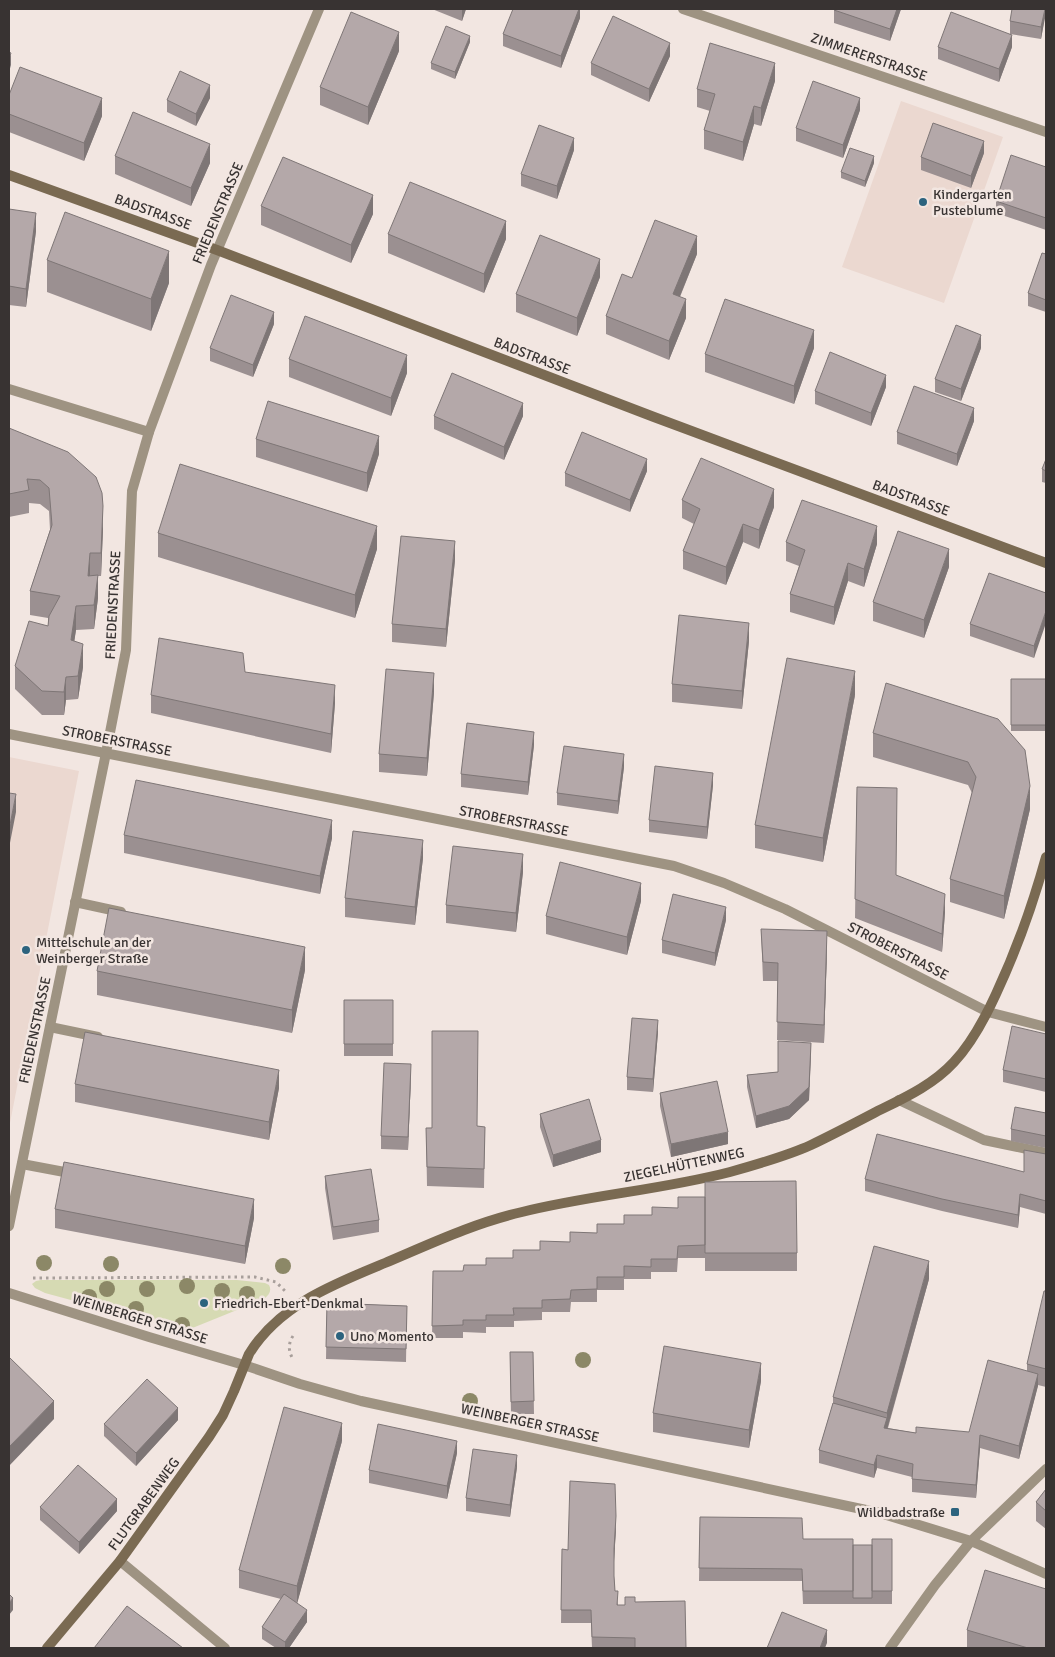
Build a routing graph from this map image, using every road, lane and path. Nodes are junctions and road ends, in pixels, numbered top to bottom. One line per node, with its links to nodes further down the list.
1 (319, 9): 5 (street, FRIEDENSTRASSE)
2 (683, 9): 3 (street, ZIMMERERSTRASSE)
3 (1046, 132)
4 (9, 175): 5 (street, BADSTRASSE)
5 (217, 250): 7 (street, FRIEDENSTRASSE); 8 (street, BADSTRASSE)
6 (9, 389): 7 (street)
7 (149, 432): 10 (street, FRIEDENSTRASSE)
8 (1046, 563)
9 (9, 734): 10 (street, STROBERSTRASSE)
10 (106, 753): 12 (street, FRIEDENSTRASSE); 14 (street, STROBERSTRASSE)
11 (1046, 856): 14 (street, ZIEGELHÜTTENWEG)
12 (75, 902): 13 (street); 15 (street, FRIEDENSTRASSE)
13 (132, 914)
14 (988, 1012): 16 (street, STROBERSTRASSE); 18 (street, ZIEGELHÜTTENWEG)
15 (50, 1027): 17 (street); 20 (street, FRIEDENSTRASSE)
16 (1046, 1027)
17 (108, 1039)
18 (899, 1100): 19 (street); 25 (street, ZIEGELHÜTTENWEG)
19 (1046, 1153)
20 (22, 1164): 21 (street); 22 (street, FRIEDENSTRASSE)
21 (88, 1176)
22 (9, 1226)
23 (28, 1279): 25 (path)
24 (9, 1293): 27 (street, WEINBERGER STRASSE)
25 (297, 1304): 27 (street, ZIEGELHÜTTENWEG)
26 (295, 1334): 28 (path)
27 (244, 1364): 28 (street, WEINBERGER STRASSE); 31 (street, FLUTGRABENWEG)
28 (300, 1384): 30 (street, WEINBERGER STRASSE)
29 (1046, 1469): 30 (street)
30 (972, 1541): 32 (street, WEINBERGER STRASSE); 35 (street)
31 (120, 1561): 33 (street, FLUTGRABENWEG); 34 (street)
32 (1046, 1574)
33 (46, 1648)
34 (225, 1648)
35 (890, 1648)

